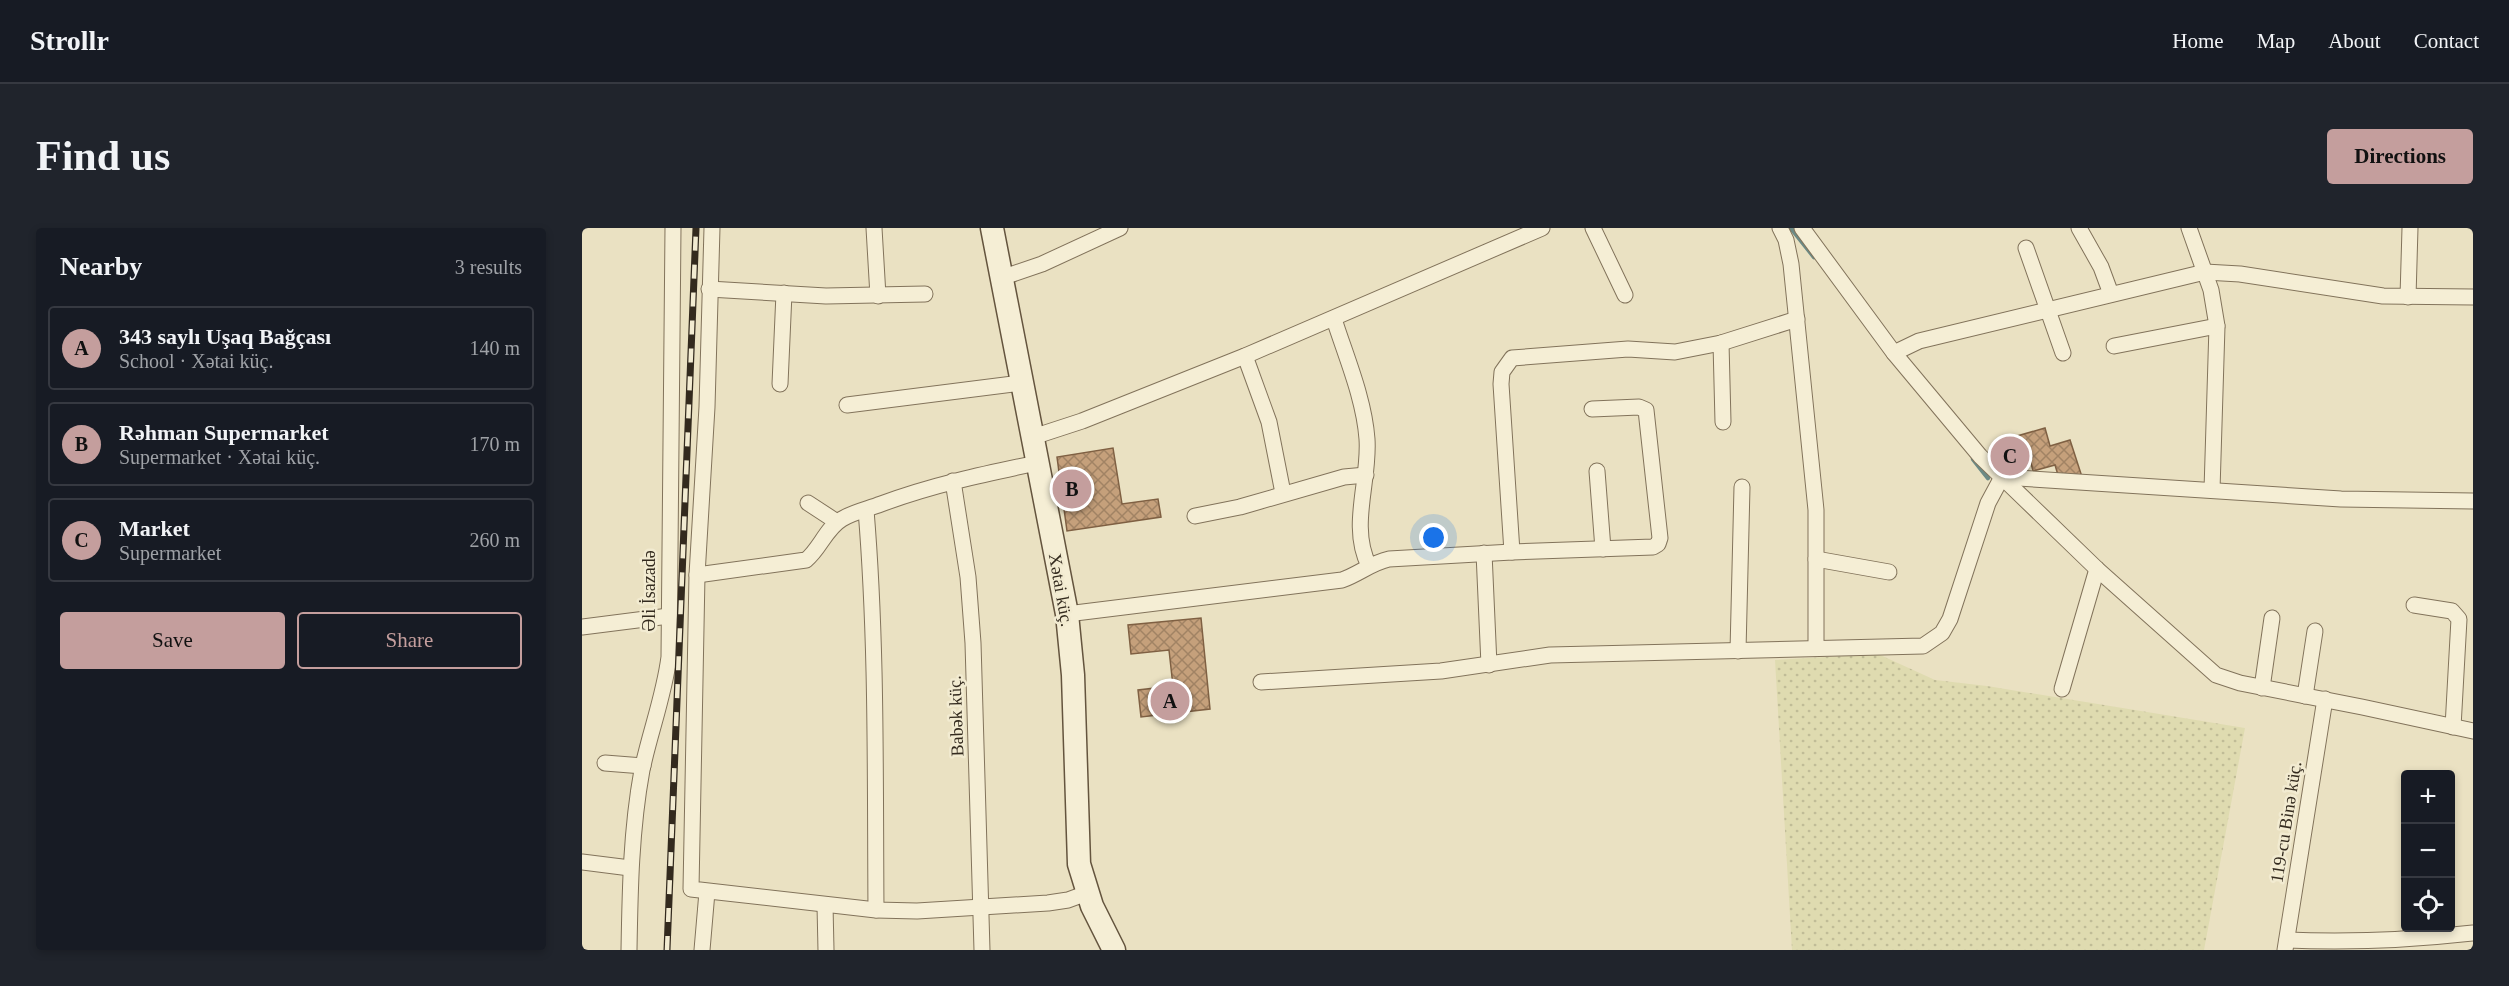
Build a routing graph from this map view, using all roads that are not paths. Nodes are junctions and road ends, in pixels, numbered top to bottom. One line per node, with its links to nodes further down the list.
1 (673, 228): 62 (street, Əli İsazadə)
2 (712, 228): 16 (street)
3 (874, 228): 21 (street)
4 (992, 228): 15 (street, Xətai küç.)
5 (1119, 228): 15 (street)
6 (1542, 228): 25 (street)
7 (1593, 228): 20 (street)
8 (1780, 228): 26 (street)
9 (1802, 228): 30 (street)
10 (2079, 228): 19 (street)
11 (2189, 228): 14 (street)
12 (2410, 228): 22 (street)
13 (2026, 248): 24 (street)
14 (2205, 272): 19 (street); 22 (street); 27 (street)
15 (1001, 278): 33 (street, Xətai küç.)
16 (709, 289): 17 (street); 59 (street)
17 (784, 293): 21 (street); 34 (street)
18 (925, 294): 21 (street)
19 (2111, 294): 24 (street)
20 (1625, 295)
21 (878, 296)
22 (2408, 297): 23 (street)
23 (2473, 297)
24 (2049, 309): 30 (street); 31 (street)
25 (1334, 318): 32 (street); 41 (street)
26 (1797, 319): 28 (street); 55 (street)
27 (2217, 326): 29 (street); 45 (street)
28 (1721, 343): 37 (street); 53 (street)
29 (2114, 346)
30 (1894, 353): 42 (street)
31 (2063, 353)
32 (1245, 356): 38 (street); 46 (street)
33 (1021, 382): 35 (street); 38 (street, Xətai küç.)
34 (780, 384)
35 (847, 405)
36 (1592, 409): 52 (street)
37 (1723, 422)
38 (1033, 437): 39 (street, Xətai küç.)
39 (1037, 463): 43 (street); 61 (street, Xətai küç.)
40 (1597, 471): 52 (street)
41 (1366, 475): 46 (street); 56 (street)
42 (2002, 477): 45 (street); 57 (street); 66 (street)
43 (953, 481): 49 (street); 83 (street, Babək küç.)
44 (1742, 487): 67 (street)
45 (2212, 490): 47 (street)
46 (1283, 493): 50 (street)
47 (2473, 501)
48 (808, 503): 51 (street)
49 (866, 510): 51 (street); 84 (street)
50 (1195, 516)
51 (837, 522): 59 (street)
52 (1603, 549): 53 (street)
53 (1512, 552): 54 (street)
54 (1484, 553): 56 (street); 68 (street)
55 (1816, 559): 58 (street); 66 (street)
56 (1369, 566): 61 (street)
57 (2097, 569): 70 (street); 71 (street)
58 (1889, 572)
59 (697, 575): 80 (street)
60 (2414, 605): 74 (street)
61 (1067, 614): 81 (street, Xətai küç.)
62 (669, 616): 64 (street); 77 (street, Əli İsazadə)
63 (2272, 618): 70 (street)
64 (582, 627)
65 (2315, 631): 72 (street)
66 (1816, 648): 67 (street)
67 (1738, 651): 68 (street)
68 (1489, 665): 69 (street)
69 (1261, 682)
70 (2262, 688): 72 (street)
71 (2062, 689)
72 (2305, 696): 73 (street)
73 (2325, 699): 74 (street); 86 (street, 119-cu Binə küç.)
74 (2452, 727): 75 (street)
75 (2473, 731)
76 (605, 763): 77 (street)
77 (643, 766): 79 (street, Əli İsazadə)
78 (582, 862): 79 (street)
79 (630, 868): 87 (street, Əli İsazadə)
80 (707, 892): 82 (street); 88 (street)
81 (1087, 893): 83 (street); 91 (street, Xətai küç.)
82 (825, 905): 84 (street); 89 (street)
83 (981, 908): 84 (street); 90 (street, Babək küç.)
84 (876, 910)
85 (2473, 933): 86 (street)
86 (2286, 945)
87 (629, 950)
88 (702, 950)
89 (826, 950)
90 (982, 950)
91 (1114, 950)

